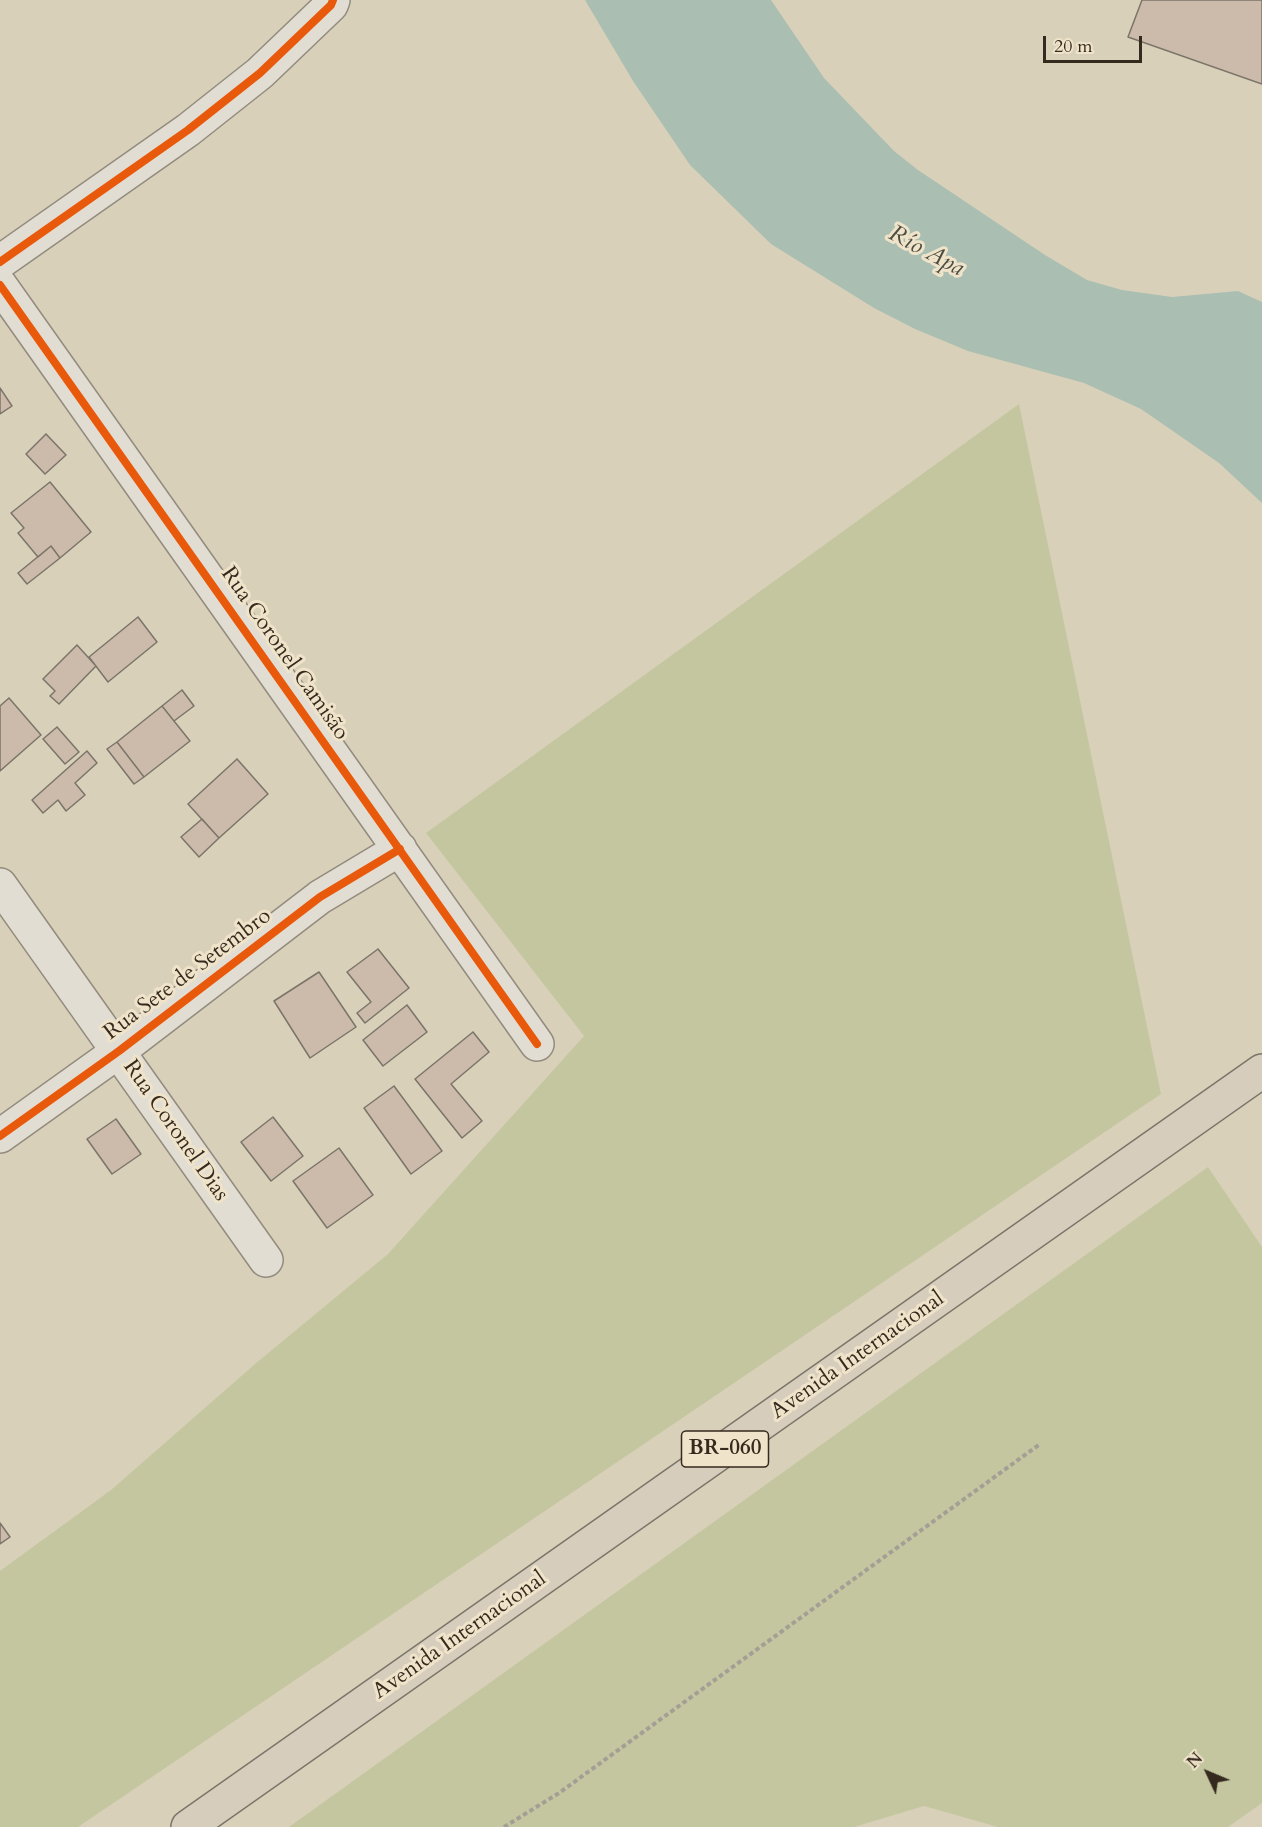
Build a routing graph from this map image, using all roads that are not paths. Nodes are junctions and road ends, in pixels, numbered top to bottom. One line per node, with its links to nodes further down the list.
1 (332, 2): 2 (street)
2 (0, 262)
3 (0, 285): 4 (street, Rua Coronel Camisão)
4 (400, 849): 6 (street, Rua Coronel Camisão); 7 (street, Rua Sete de Setembro)
5 (0, 885): 7 (street, Rua Coronel Dias)
6 (537, 1044)
7 (119, 1051): 9 (street, Rua Sete de Setembro); 10 (street, Rua Coronel Dias)
8 (1262, 1071): 11 (main road, Avenida Internacional / BR-060)
9 (0, 1136)
10 (266, 1260)
11 (188, 1827)

